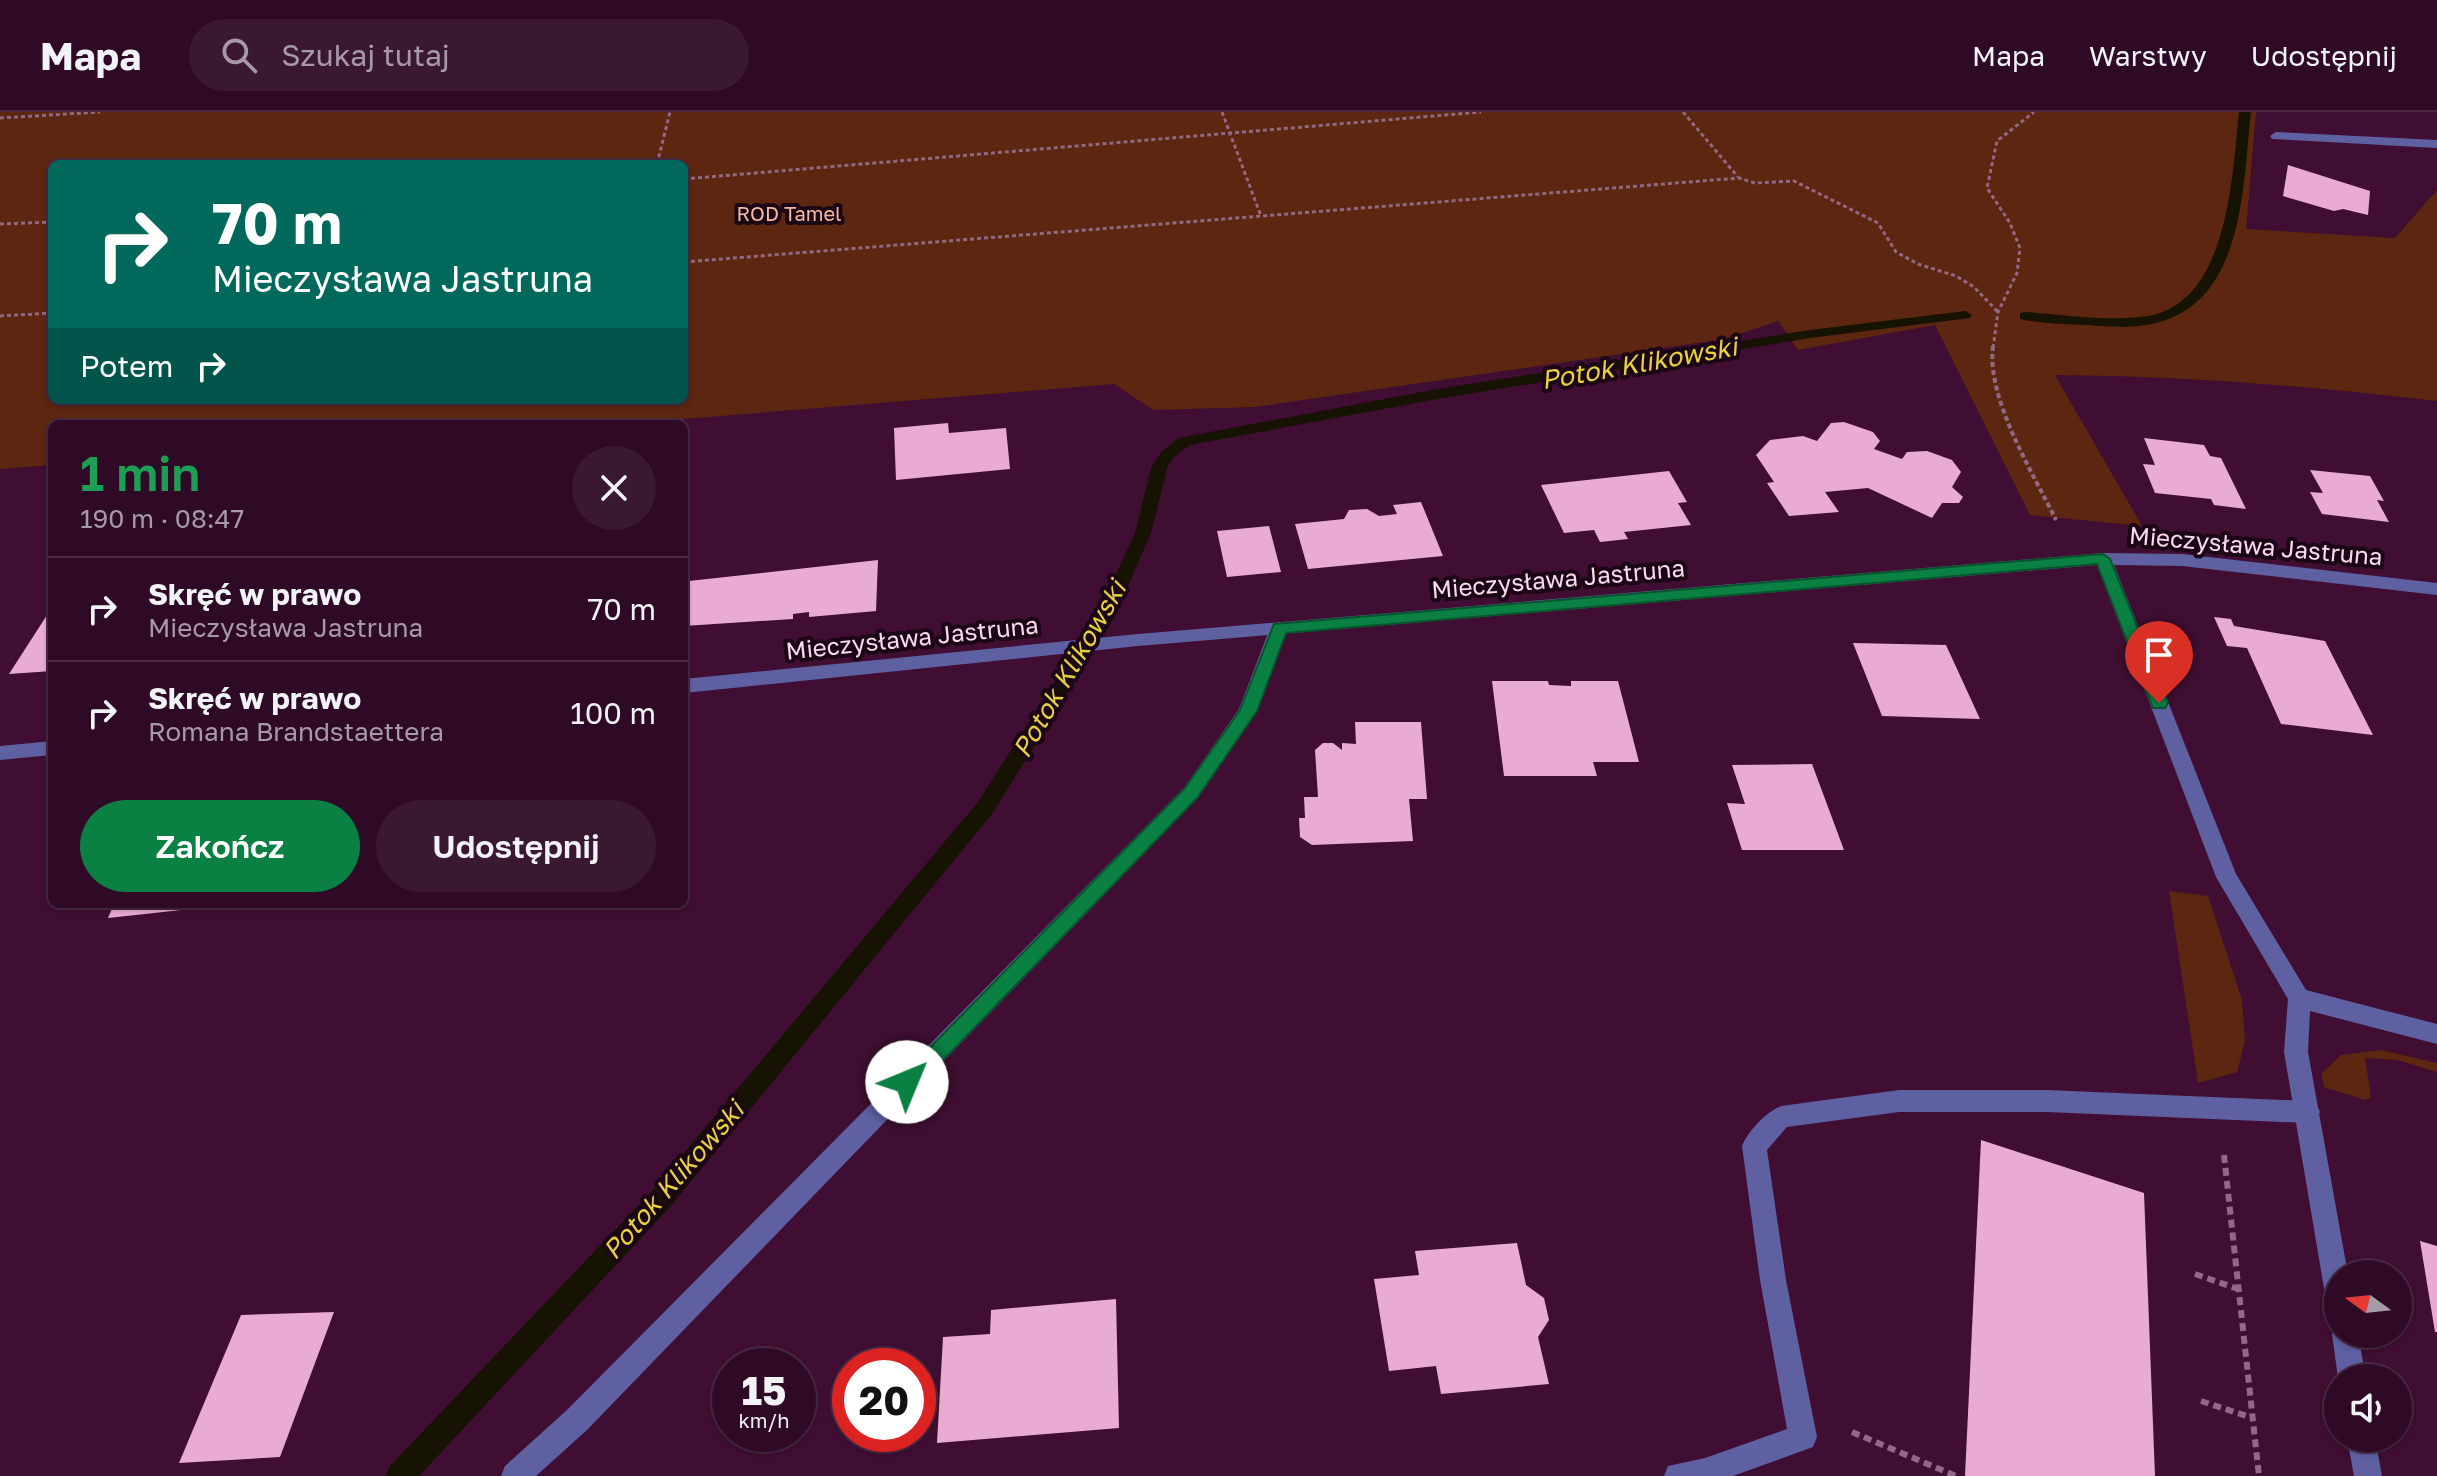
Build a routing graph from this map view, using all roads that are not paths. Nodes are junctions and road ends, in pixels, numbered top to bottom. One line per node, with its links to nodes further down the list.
1 (2276, 136): 2 (street)
2 (2437, 144)
3 (2103, 559): 4 (street, Mieczysława Jastruna); 5 (street, Mieczysława Jastruna); 9 (street)
4 (2437, 589)
5 (1279, 628): 6 (street, Mieczysława Jastruna); 14 (street)
6 (688, 686)
7 (48, 748): 8 (street)
8 (0, 753)
9 (2299, 998): 10 (street); 11 (street)
10 (2437, 1034)
11 (2308, 1112): 12 (street); 15 (street)
12 (2332, 1260)
13 (2364, 1452): 16 (street)
14 (515, 1476)
15 (1678, 1476)
16 (2368, 1476)

